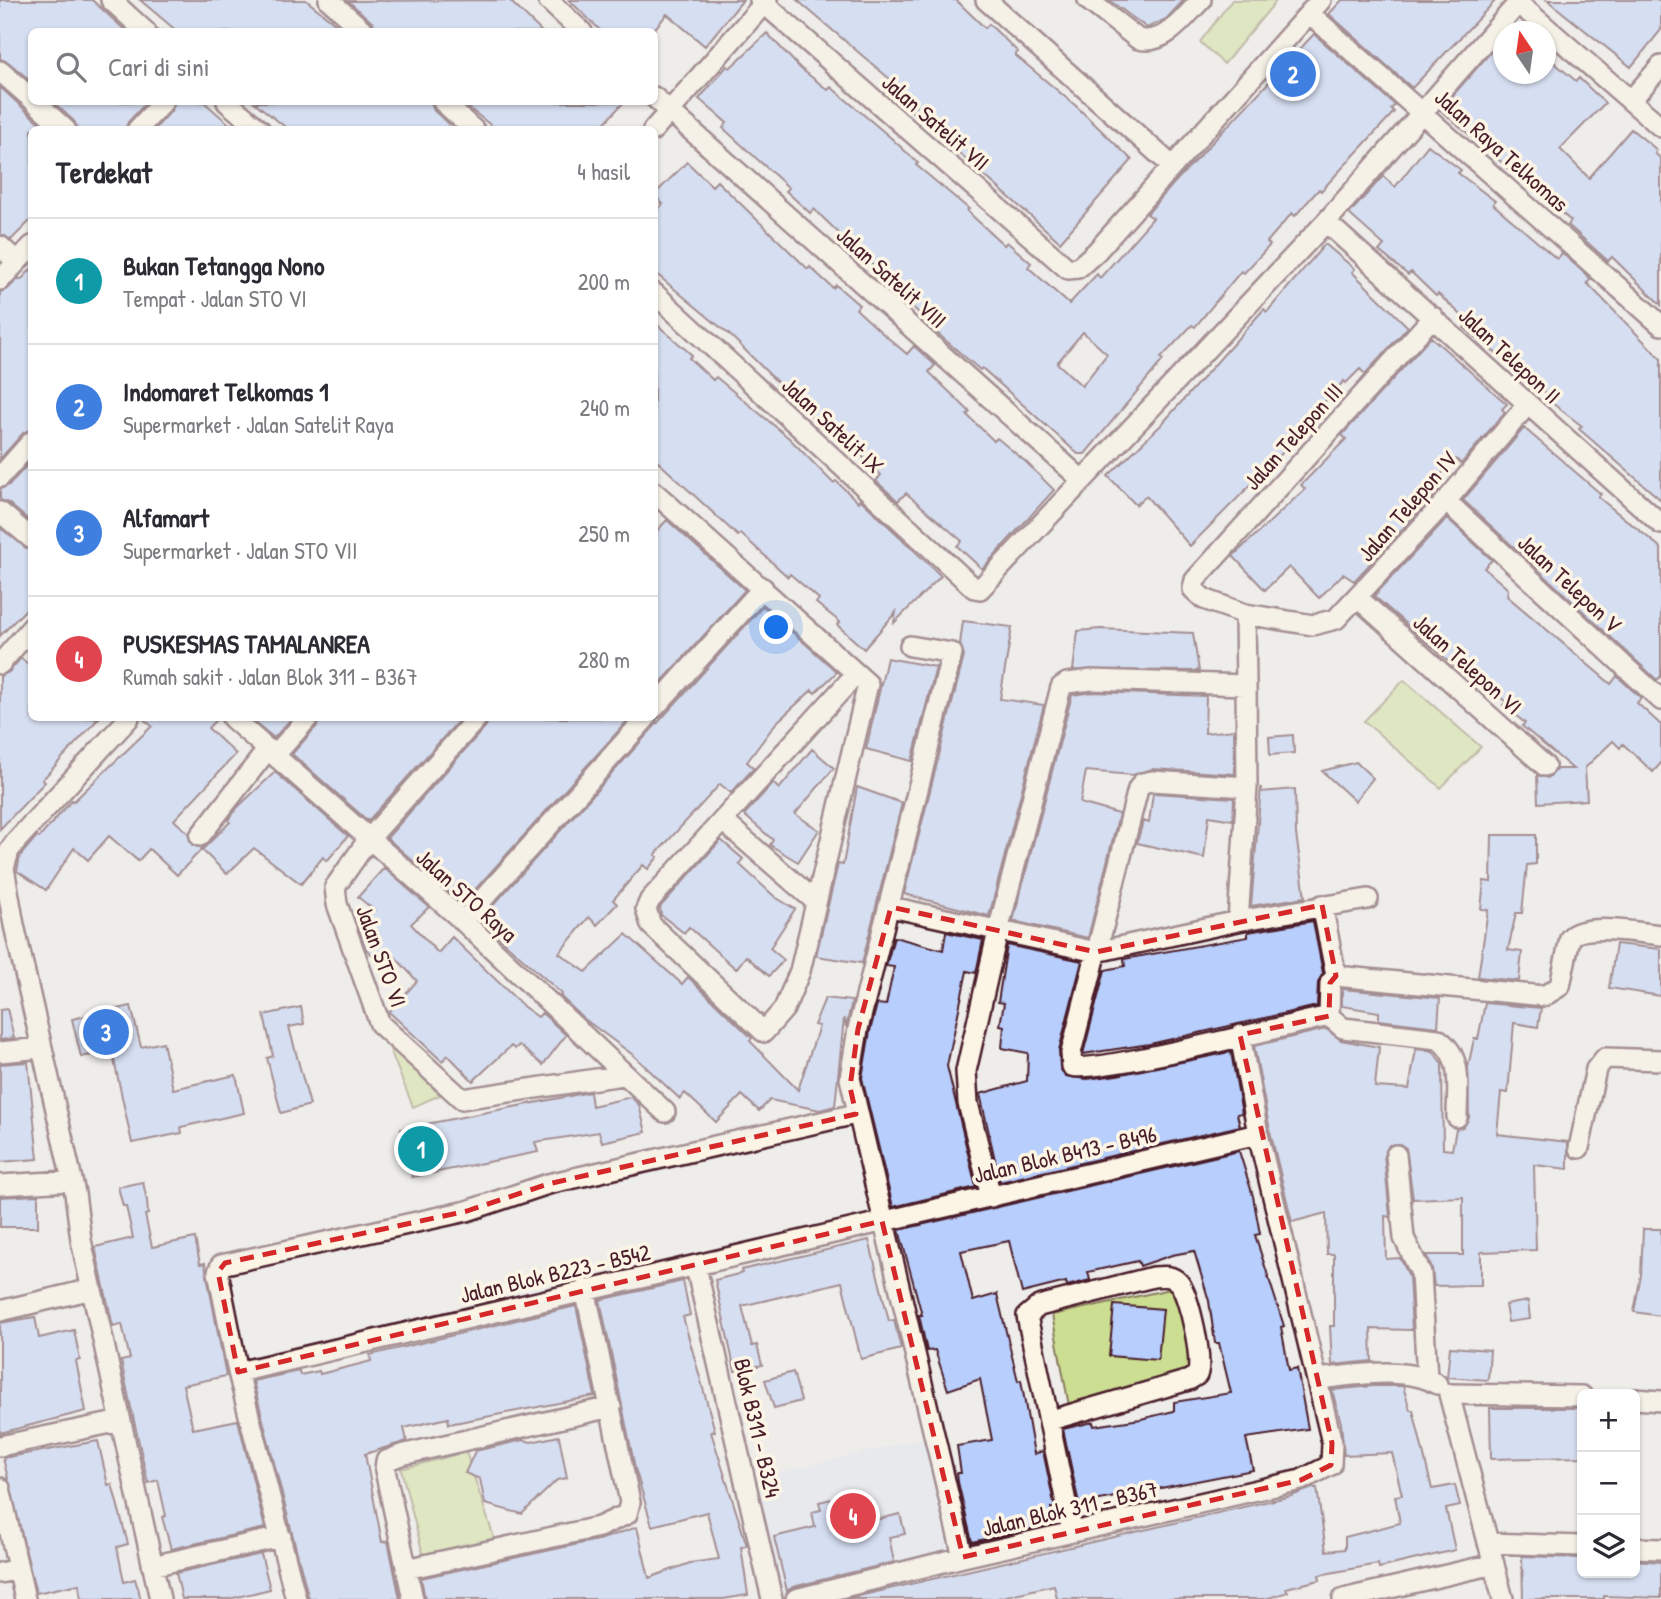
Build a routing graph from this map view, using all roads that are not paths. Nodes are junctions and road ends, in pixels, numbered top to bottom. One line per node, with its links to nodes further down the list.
1 (111, 0): 10 (street)
2 (329, 0): 11 (street)
3 (548, 0): 12 (street)
4 (986, 0): 29 (street)
5 (1088, 0): 6 (street)
6 (1201, 0)
7 (764, 1): 17 (street); 29 (street, Jalan Satelit VII)
8 (1519, 1): 16 (street); 22 (street)
9 (1316, 4): 22 (street, Jalan Raya Telkomas); 29 (street)
10 (142, 28)
11 (360, 28)
12 (578, 28)
13 (1661, 66): 16 (street)
14 (0, 71): 15 (street)
15 (28, 96)
16 (1631, 100): 28 (street)
17 (662, 104): 27 (street); 41 (street, Jalan Satelit VIII)
18 (38, 105): 23 (street)
19 (160, 105): 24 (street)
20 (231, 105): 25 (street)
21 (446, 105): 26 (street)
22 (1423, 112): 30 (street); 37 (street, Jalan Raya Telkomas)
23 (62, 126)
24 (141, 126)
25 (255, 126)
26 (470, 126)
27 (654, 126)
28 (1661, 127)
29 (1171, 166)
30 (1326, 222): 36 (street, Jalan Telepon II); 41 (street)
31 (0, 247): 33 (street)
32 (28, 250): 33 (street)
33 (17, 262): 34 (street)
34 (0, 280)
35 (658, 297): 41 (street, Jalan Satelit IX)
36 (1433, 317): 38 (street, Jalan Telepon II); 49 (street, Jalan Telepon III)
37 (1661, 325)
38 (1527, 405): 42 (street, Jalan Telepon IV); 45 (street, Jalan Telepon II)
39 (28, 446): 40 (street)
40 (0, 477)
41 (1082, 480)
42 (1446, 501): 48 (street, Jalan Telepon IV); 55 (street, Jalan Telepon V)
43 (659, 504): 47 (street)
44 (0, 512): 46 (street)
45 (1661, 524)
46 (28, 536)
47 (764, 588): 53 (street); 56 (street)
48 (1358, 598): 49 (street, Jalan Telepon IV); 63 (street, Jalan Telepon VI)
49 (1245, 614): 54 (street)
50 (28, 640): 52 (street)
51 (910, 646): 71 (street)
52 (0, 664)
53 (856, 674): 65 (street); 69 (street)
54 (1246, 685): 64 (street); 75 (street)
55 (1661, 700)
56 (658, 704)
57 (235, 721): 62 (street, Jalan STO Raya)
58 (305, 721): 62 (street)
59 (474, 721): 67 (street)
60 (643, 721): 72 (street)
61 (117, 722): 74 (street)
62 (271, 752): 66 (street); 67 (street, Jalan STO Raya)
63 (1545, 766)
64 (1247, 787): 73 (street); 77 (street)
65 (723, 821): 69 (street); 69 (street)
66 (200, 836)
67 (368, 840): 72 (street, Jalan STO Raya); 84 (street, Jalan STO VI)
68 (1368, 899): 70 (street)
69 (815, 901)
70 (1322, 905): 73 (street); 78 (street)
71 (891, 907): 75 (street); 86 (street)
72 (463, 921): 84 (street, Jalan STO Raya)
73 (1238, 921): 77 (street)
74 (7, 926): 81 (street)
75 (998, 931): 77 (street); 93 (street)
76 (1661, 935): 78 (street)
77 (1096, 952): 80 (street)
78 (1336, 976): 79 (street)
79 (1329, 1016): 80 (street); 87 (street)
80 (1240, 1035): 88 (street)
81 (42, 1048): 82 (street); 91 (street)
82 (0, 1052)
83 (1661, 1060): 89 (street)
84 (623, 1075): 85 (street, Jalan STO Raya)
85 (665, 1112)
86 (856, 1114): 94 (street); 99 (street)
87 (1457, 1117)
88 (1258, 1134): 93 (street, Jalan Blok B413 - B496); 101 (street)
89 (1579, 1148)
90 (1396, 1154): 100 (street)
91 (70, 1181): 92 (street); 96 (street)
92 (0, 1185)
93 (991, 1197): 94 (street, Jalan Blok B413 - B496)
94 (882, 1221): 95 (street, Jalan Blok B223 - B542); 117 (street)
95 (696, 1267): 97 (street, Jalan Blok B223 - B542); 126 (street, Blok B311 - B324)
96 (92, 1289): 98 (street); 108 (street)
97 (584, 1290): 99 (street, Jalan Blok B223 - B542); 106 (street)
98 (0, 1311)
99 (239, 1372): 112 (street)
100 (1427, 1378): 101 (street); 102 (street)
101 (1317, 1379): 111 (street, Jalan Blok 311 - B367)
102 (1449, 1394): 103 (street); 113 (street)
103 (1577, 1396)
104 (1640, 1399): 105 (street)
105 (1661, 1401)
106 (611, 1407): 120 (street); 120 (street)
107 (1051, 1420): 107 (street); 111 (street)
108 (121, 1422): 109 (street); 119 (street)
109 (0, 1446)
110 (0, 1488): 121 (street)
111 (1072, 1531): 117 (street, Jalan Blok 311 - B367)
112 (281, 1537): 119 (street); 124 (street)
113 (1488, 1543): 114 (street); 118 (street)
114 (1577, 1546)
115 (1640, 1548): 116 (street)
116 (1661, 1549)
117 (963, 1557): 127 (street, Jalan Blok 311 - B367)
118 (1494, 1564): 128 (street); 129 (street)
119 (152, 1566): 123 (street)
120 (406, 1569): 125 (street)
121 (9, 1571): 122 (street)
122 (25, 1599)
123 (160, 1599)
124 (296, 1599)
125 (413, 1599)
126 (772, 1599)
127 (796, 1599)
128 (1343, 1599)
129 (1503, 1599)

